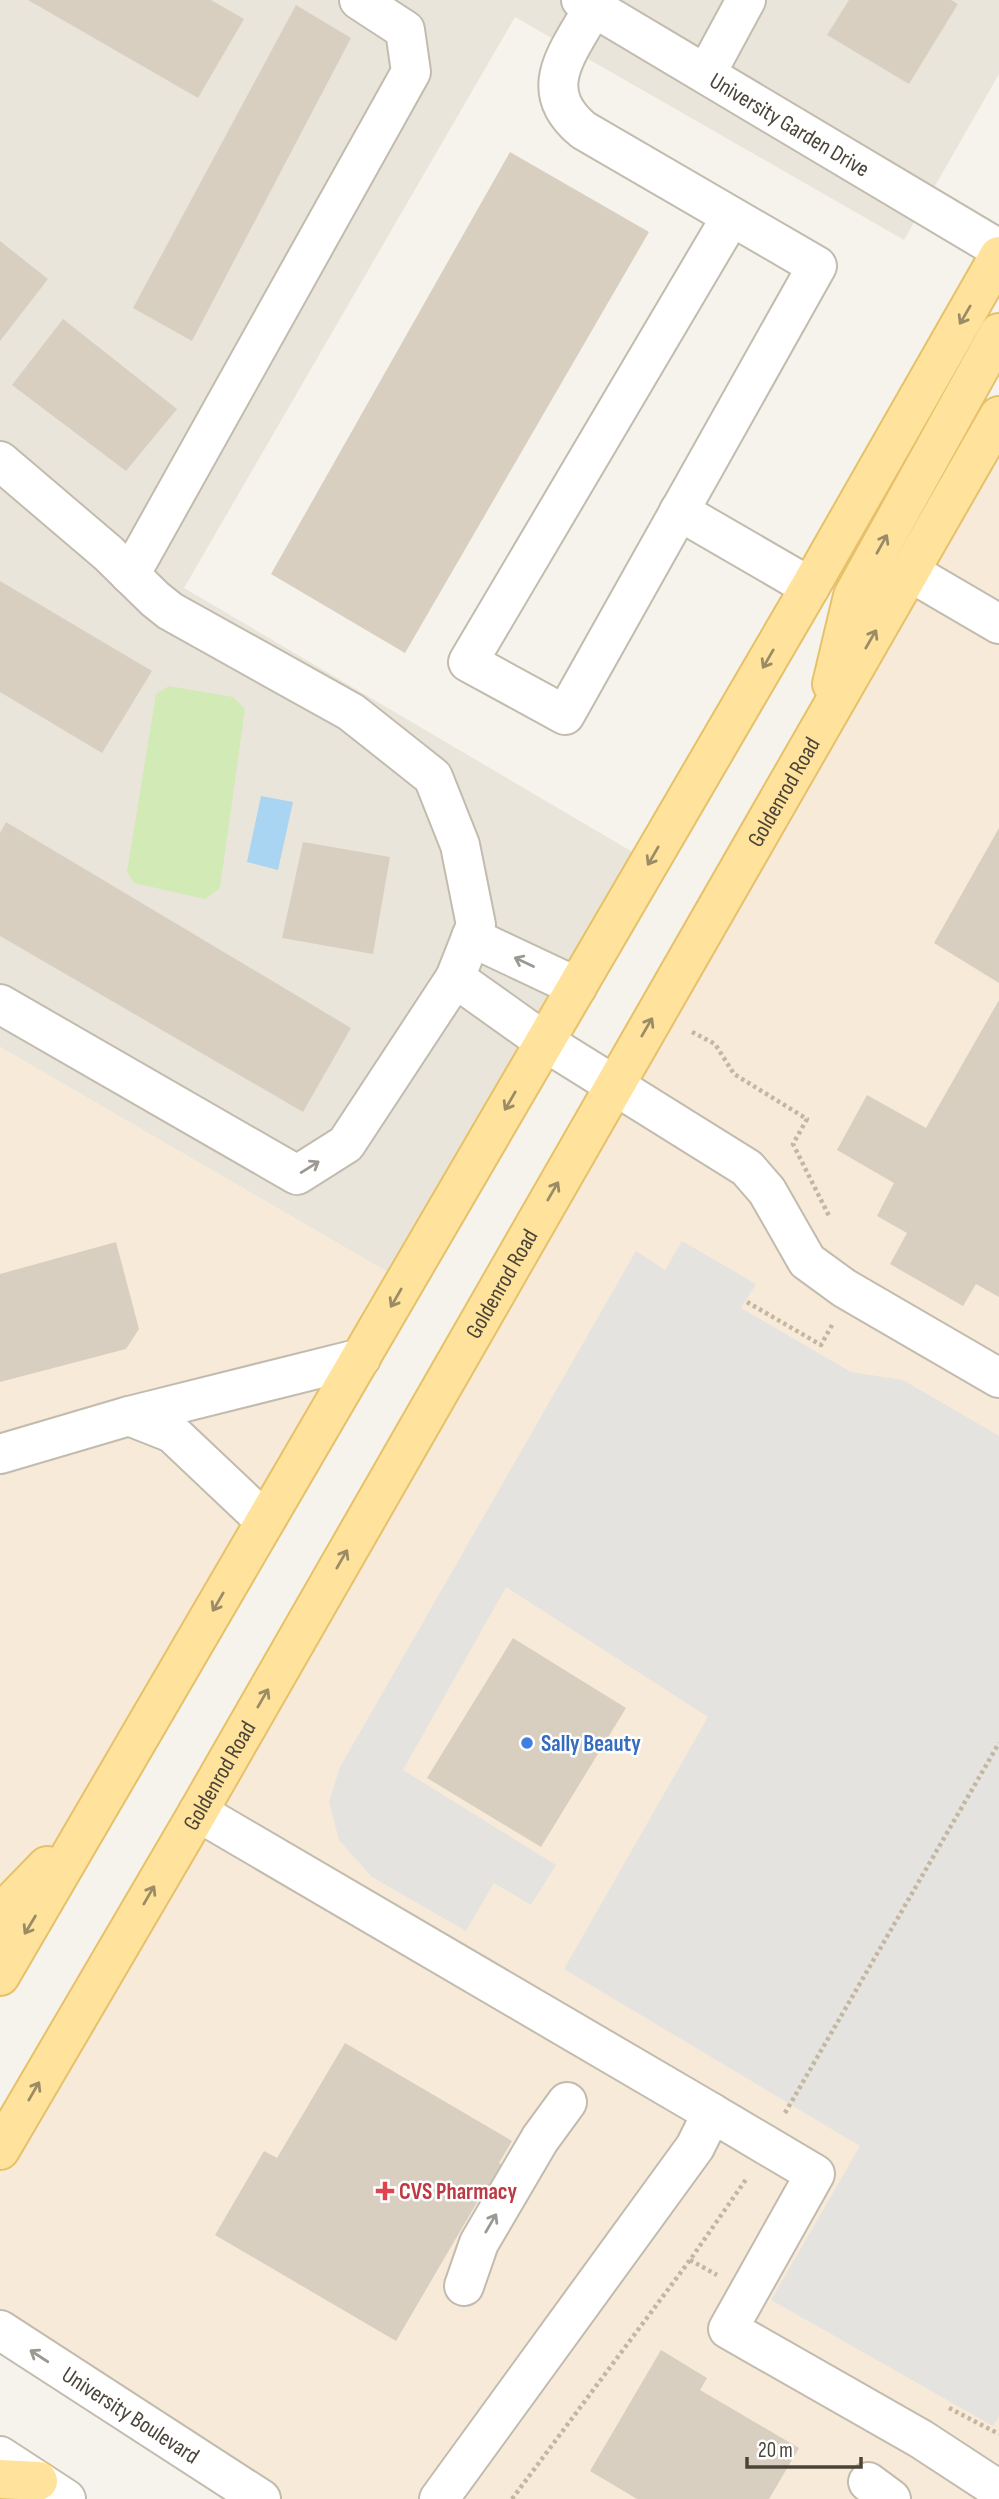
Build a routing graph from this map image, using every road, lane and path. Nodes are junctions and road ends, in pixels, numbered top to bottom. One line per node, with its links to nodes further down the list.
1 (359, 0): 13 (street)
2 (746, 0): 4 (street)
3 (587, 4): 4 (street, University Garden Drive); 5 (street)
4 (706, 74): 6 (street, University Garden Drive)
5 (731, 217): 11 (street); 11 (street)
6 (999, 249)
7 (999, 256): 14 (main road, one-way to 14)
8 (999, 332): 16 (main road, one-way to 8)
9 (999, 416): 12 (main road, Goldenrod Road)
10 (0, 461): 13 (street)
11 (680, 511): 14 (street)
12 (910, 572): 15 (street); 16 (main road, Goldenrod Road, one-way to 12)
13 (130, 575): 17 (street)
14 (810, 587): 19 (main road, one-way to 19)
15 (999, 624)
16 (823, 723): 23 (main road, Goldenrod Road, one-way to 16)
17 (471, 937): 18 (street); 19 (street, one-way to 17)
18 (455, 978): 20 (street, one-way to 18); 22 (street)
19 (577, 987): 22 (main road)
20 (0, 1004)
21 (692, 1032): 24 (path)
22 (545, 1042): 23 (street); 25 (main road, one-way to 25)
23 (612, 1086): 26 (street); 30 (main road, Goldenrod Road, one-way to 23)
24 (834, 1226)
25 (360, 1358): 27 (street); 29 (main road)
26 (999, 1378)
27 (129, 1416): 28 (street); 29 (street)
28 (0, 1454)
29 (265, 1521): 31 (main road, one-way to 31)
30 (198, 1812): 35 (street); 36 (main road, Goldenrod Road, one-way to 30)
31 (93, 1819): 32 (main road); 33 (main road, one-way to 33)
32 (0, 1920)
33 (0, 1976)
34 (567, 2102): 37 (street, one-way to 34)
35 (712, 2113): 42 (street); 44 (street)
36 (0, 2150)
37 (464, 2286)
38 (0, 2330): 43 (street, University Boulevard, one-way to 38)
39 (0, 2456): 41 (street)
40 (0, 2479): 41 (main road)
41 (52, 2490)
42 (999, 2490)
43 (261, 2499)
44 (439, 2499)

